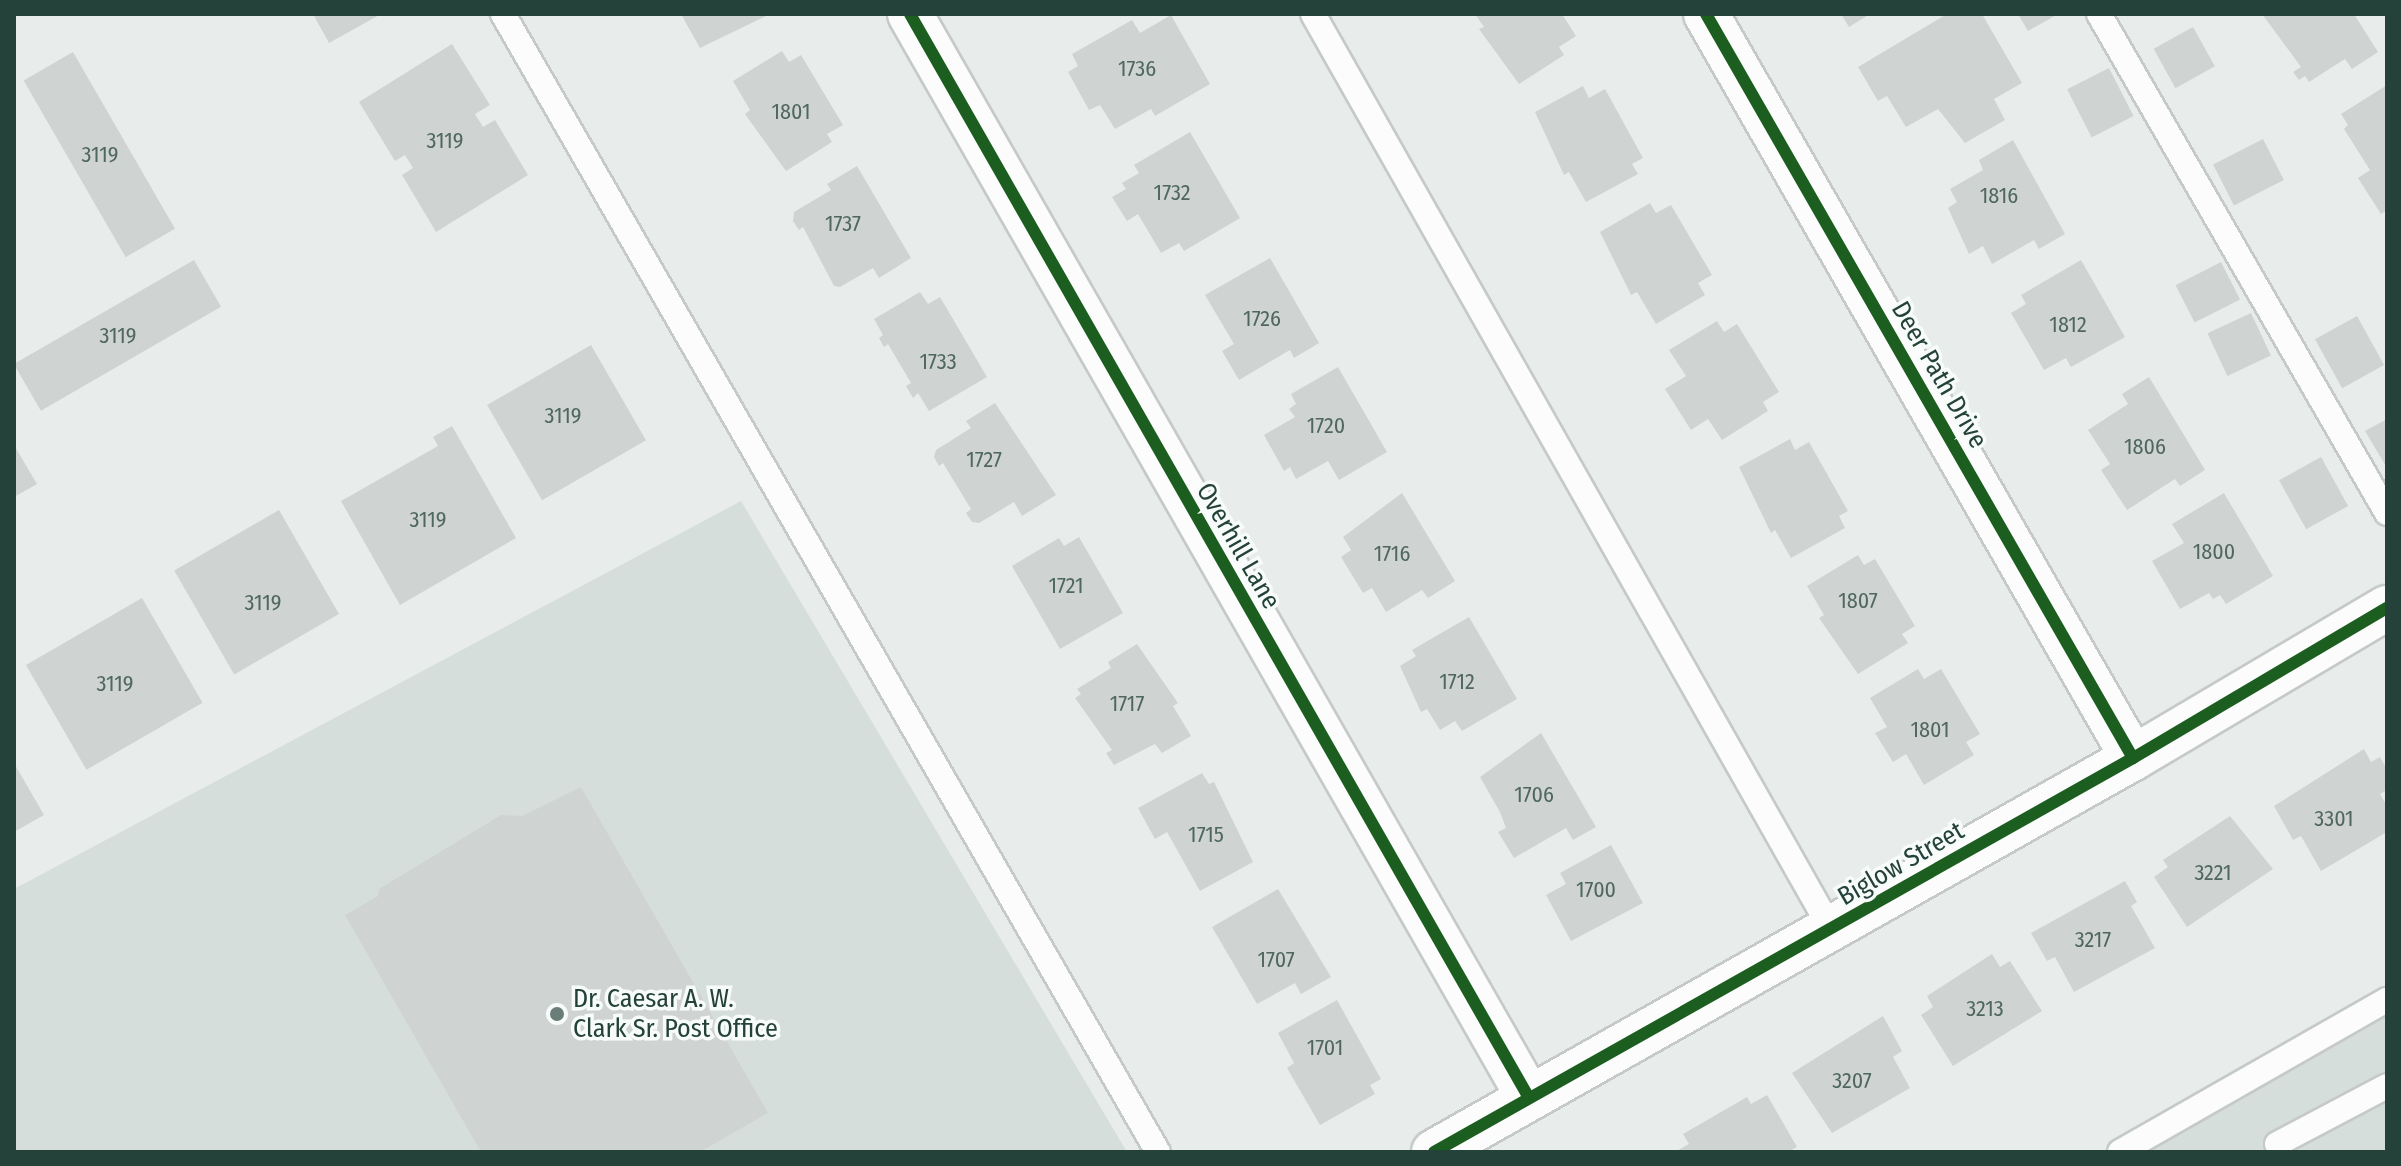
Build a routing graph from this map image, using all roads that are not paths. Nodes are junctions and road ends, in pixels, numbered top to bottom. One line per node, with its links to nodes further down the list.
1 (503, 14): 14 (lane)
2 (910, 14): 12 (street, Overhill Lane)
3 (1313, 14): 9 (lane)
4 (1706, 14): 8 (street, Deer Path Drive)
5 (2099, 14): 6 (lane)
6 (2387, 513)
7 (2387, 608): 8 (street, Biglow Street)
8 (2133, 758): 9 (street, Biglow Street)
9 (1831, 929): 12 (street, Biglow Street)
10 (2387, 1000): 16 (lane)
11 (2387, 1086): 13 (lane)
12 (1529, 1098): 15 (street, Biglow Street)
13 (2277, 1144)
14 (1158, 1152)
15 (1434, 1152)
16 (2120, 1152)

